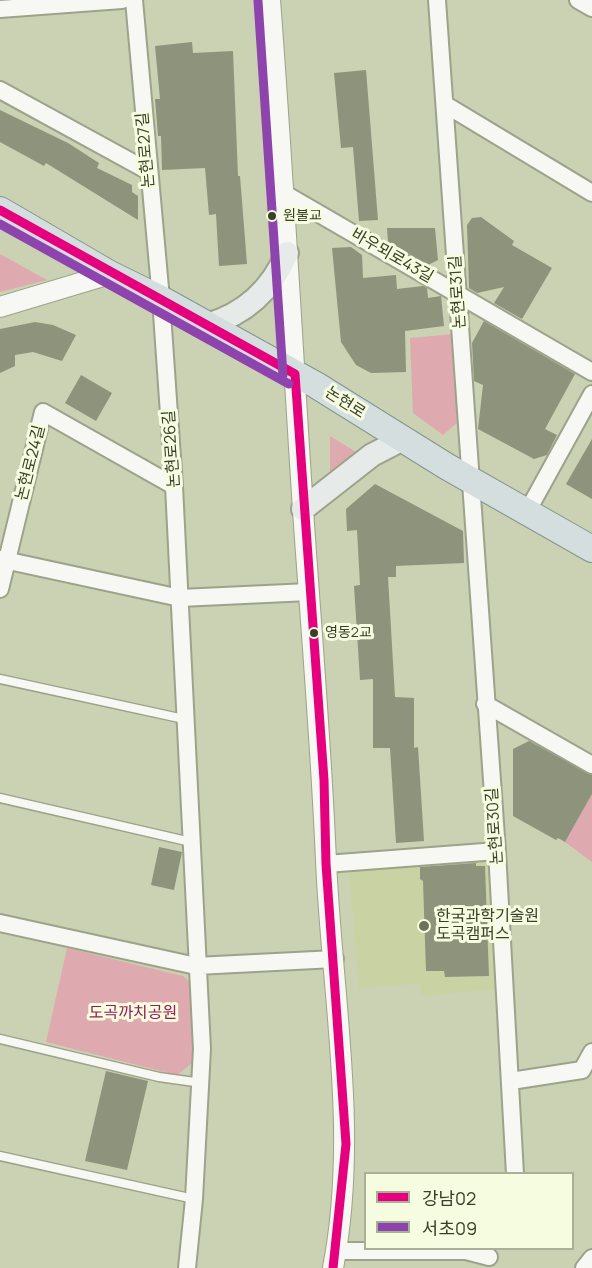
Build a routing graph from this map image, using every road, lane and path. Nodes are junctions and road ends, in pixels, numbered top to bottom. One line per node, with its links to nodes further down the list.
1 (122, 0): 7 (street)
2 (135, 0): 10 (street, 논현로27길)
3 (270, 0): 12 (street)
4 (437, 0): 9 (street, 논현로31길)
5 (578, 0): 6 (street)
6 (592, 8)
7 (0, 9)
8 (0, 90): 10 (street)
9 (446, 105): 11 (street); 16 (street, 논현로31길)
10 (148, 171): 17 (street, 논현로27길)
11 (592, 193)
12 (285, 194): 14 (street); 16 (street, 바우뫼로43길)
13 (0, 210): 15 (main road, 논현로)
14 (287, 253): 19 (main road); 21 (street)
15 (110, 274): 17 (main road, 논현로); 18 (street)
16 (458, 295): 20 (street, 바우뫼로43길); 24 (street, 논현로31길)
17 (161, 299): 19 (main road, 논현로); 25 (street, 논현로26길)
18 (0, 307)
19 (207, 325): 21 (main road, 논현로)
20 (592, 372)
21 (295, 374): 23 (main road, 논현로); 26 (street)
22 (592, 394): 27 (street)
23 (403, 439): 24 (main road, 논현로); 26 (main road)
24 (471, 480): 27 (main road, 논현로); 34 (street, 논현로30길)
25 (174, 486): 29 (street, 논현로24길); 32 (street, 논현로26길)
26 (303, 509): 31 (street)
27 (527, 513): 28 (main road, 논현로)
28 (592, 549)
29 (3, 560): 30 (street, 논현로24길); 32 (street)
30 (0, 589)
31 (309, 592): 32 (street); 40 (street)
32 (180, 598): 35 (street, 논현로26길)
33 (0, 680): 35 (lane)
34 (485, 704): 36 (street); 39 (street, 논현로30길)
35 (184, 719): 38 (street, 논현로26길)
36 (592, 765)
37 (0, 798): 38 (lane)
38 (191, 842): 43 (street, 논현로26길)
39 (497, 851): 40 (street); 46 (street, 논현로30길)
40 (326, 864): 42 (street)
41 (0, 922): 43 (street)
42 (335, 958): 43 (street); 53 (street)
43 (196, 966): 47 (street, 논현로26길)
44 (0, 1039): 47 (lane)
45 (592, 1052): 46 (street)
46 (511, 1081): 49 (street, 논현로30길)
47 (202, 1083): 50 (street, 논현로26길)
48 (0, 1156): 50 (lane)
49 (515, 1172)
50 (194, 1199): 54 (street, 논현로26길)
51 (490, 1258): 53 (street)
52 (592, 1258): 55 (street)
53 (334, 1259)
54 (187, 1268)
55 (584, 1268)

